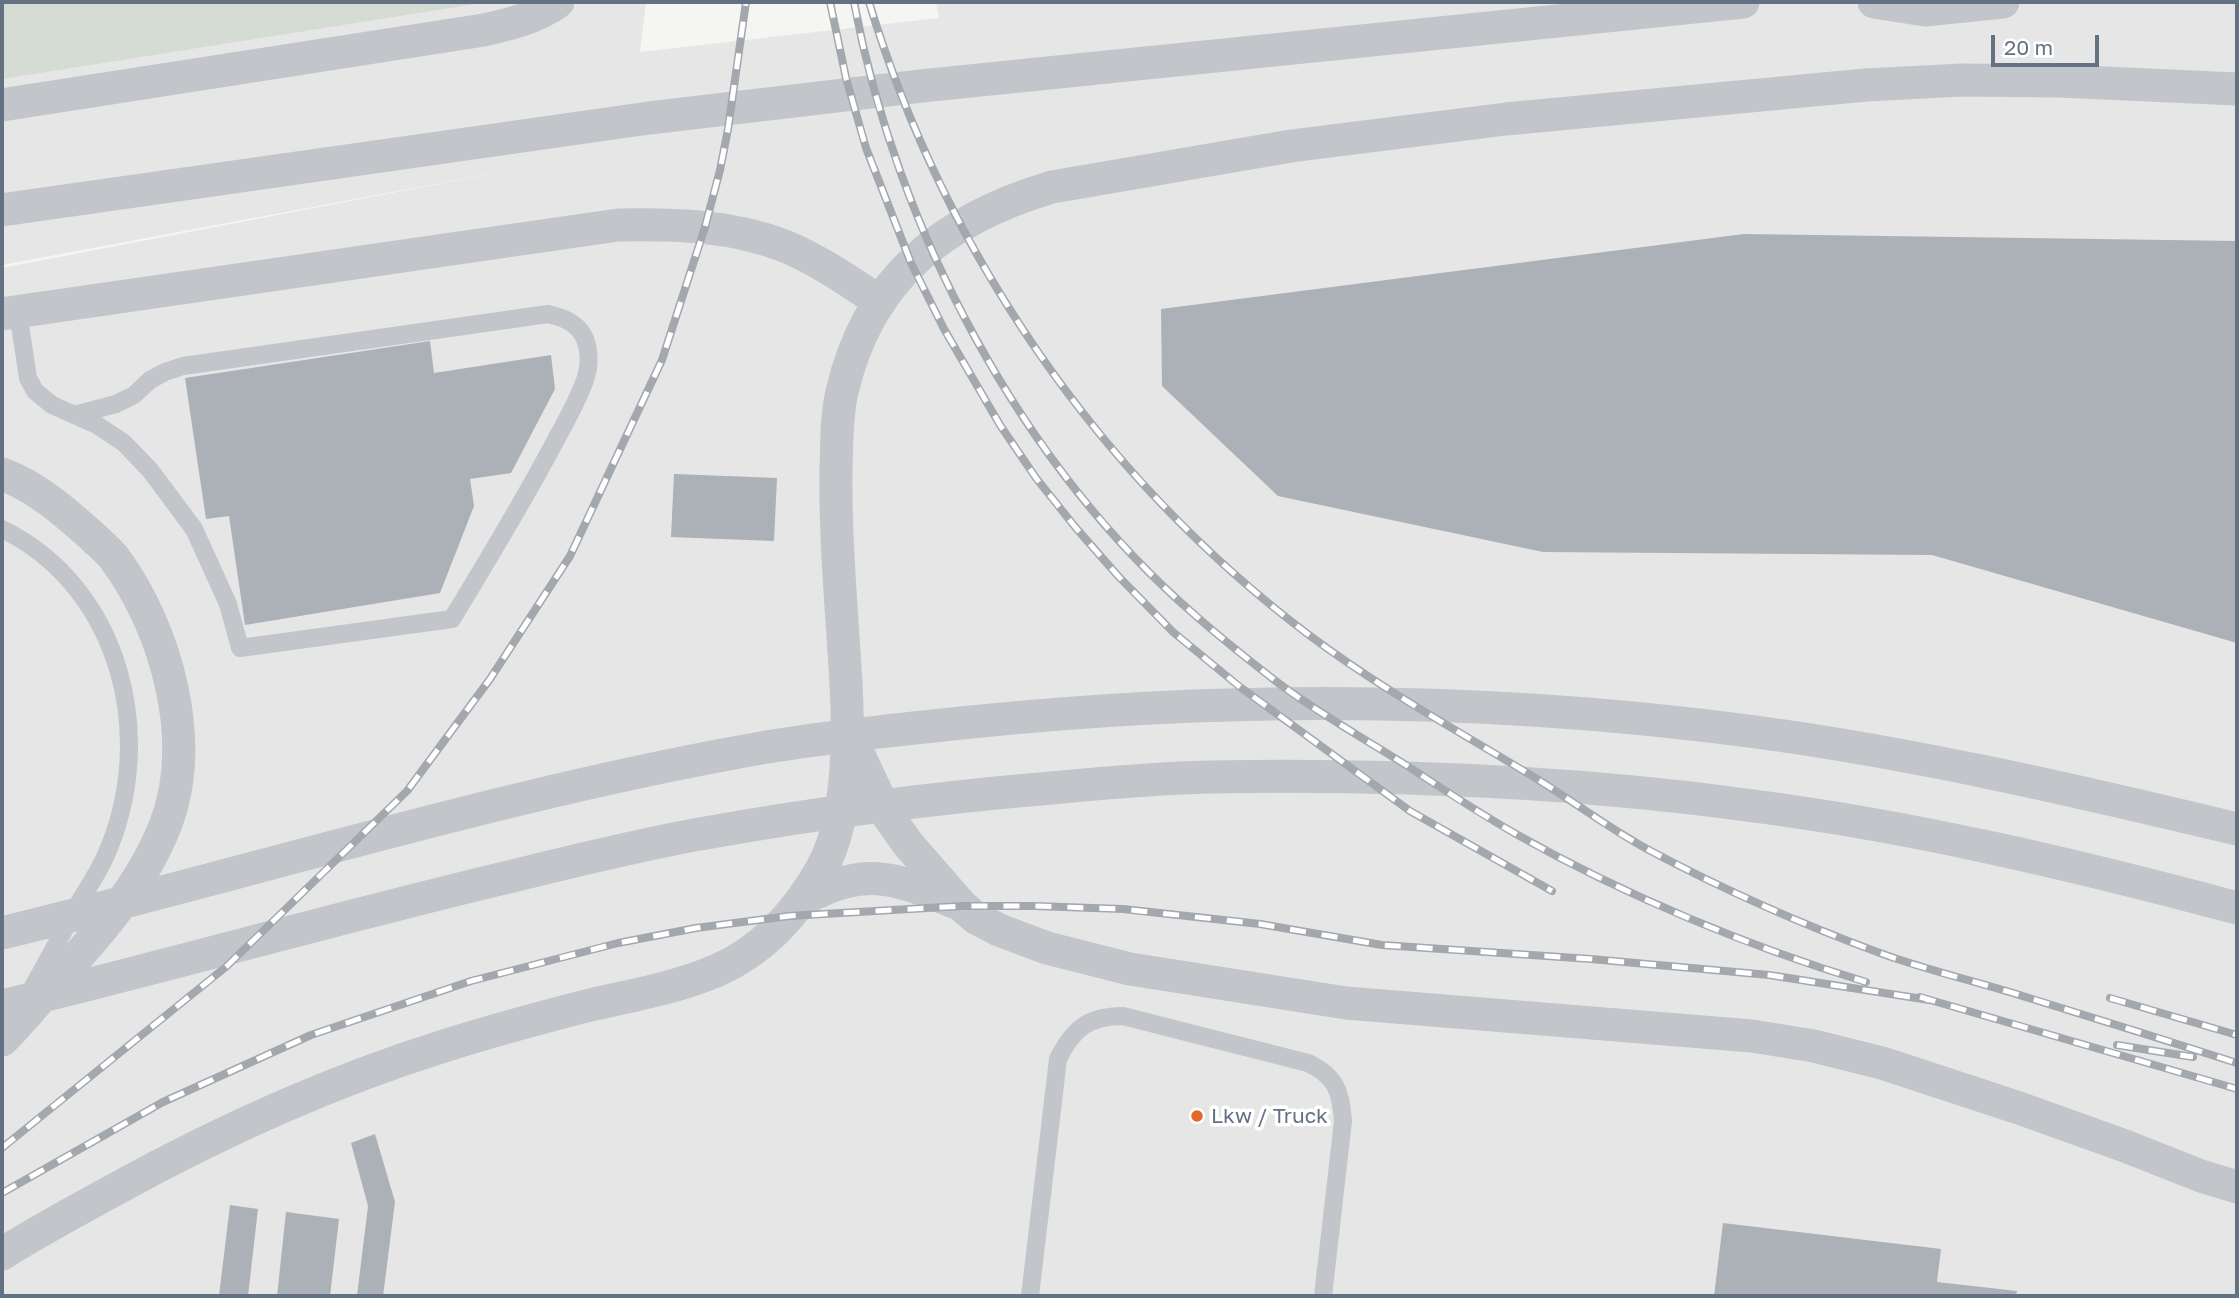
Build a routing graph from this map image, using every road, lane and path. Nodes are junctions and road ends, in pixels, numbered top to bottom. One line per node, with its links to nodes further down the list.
1 (558, 2): 6 (street)
2 (1743, 2): 7 (street)
3 (1874, 2): 4 (street)
4 (2003, 2)
5 (2237, 89): 8 (street)
6 (2, 105)
7 (2, 210)
8 (880, 302): 9 (street); 13 (street)
9 (8, 315): 10 (lane)
10 (74, 415): 10 (lane)
11 (2, 474): 21 (street)
12 (2, 529): 21 (lane)
13 (848, 719): 15 (street); 17 (street)
14 (2237, 829): 16 (street)
15 (804, 899): 17 (street); 23 (street)
16 (110, 906): 19 (street); 20 (street)
17 (962, 906): 22 (street)
18 (2237, 908): 21 (street)
19 (2, 933)
20 (2, 940)
21 (3, 1024)
22 (2237, 1187)
23 (2, 1254)
24 (1030, 1296): 25 (lane)
25 (1322, 1296)

